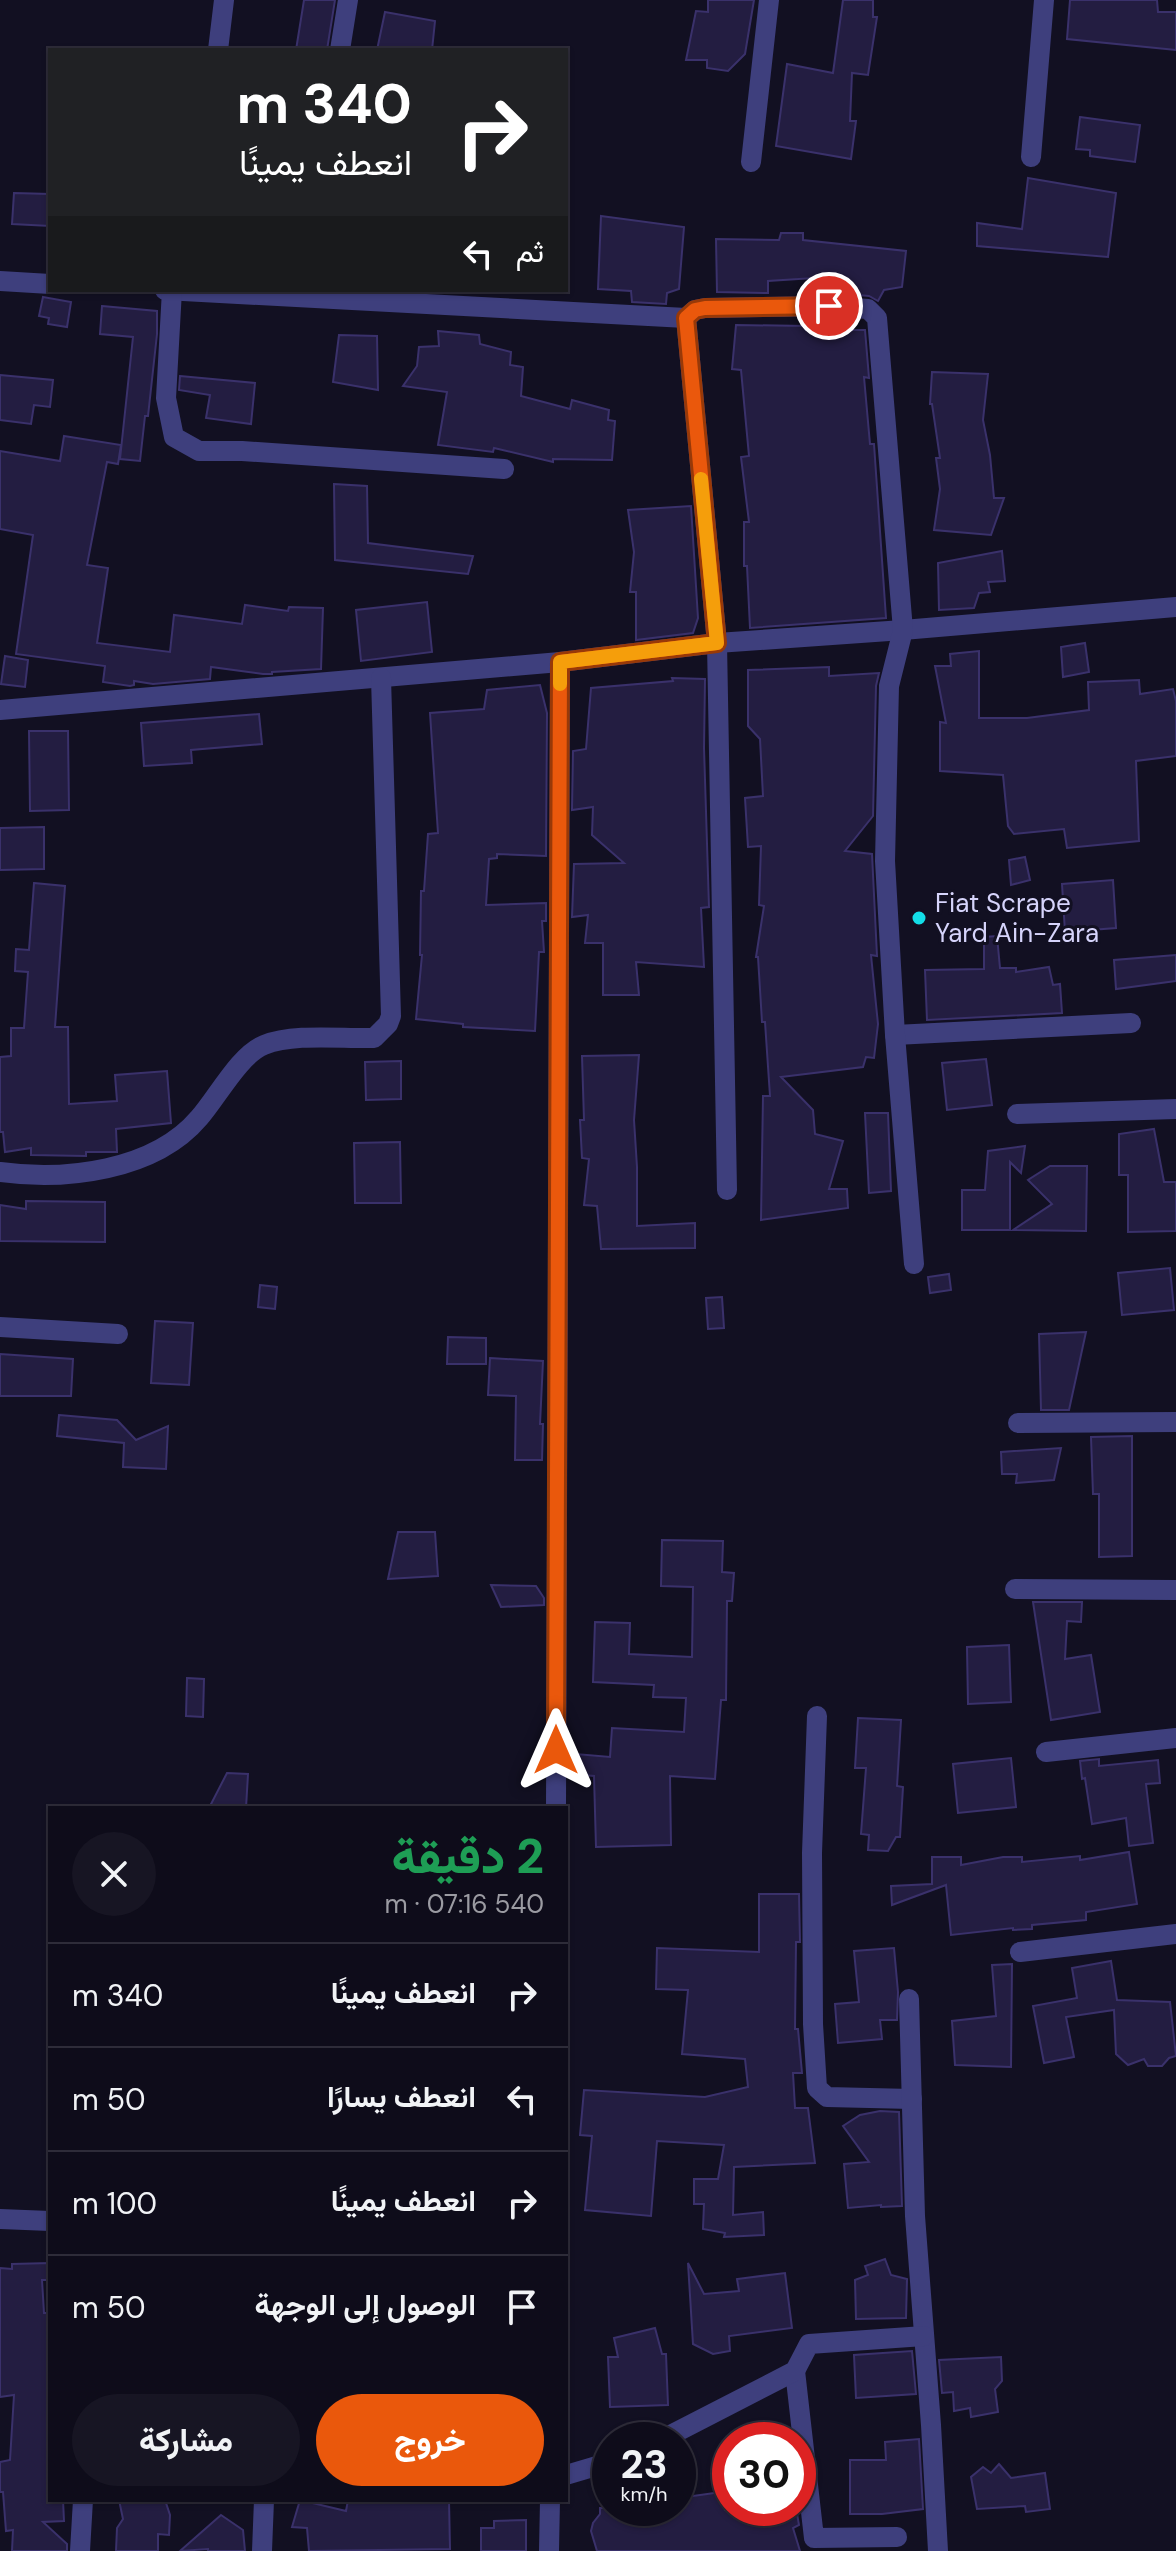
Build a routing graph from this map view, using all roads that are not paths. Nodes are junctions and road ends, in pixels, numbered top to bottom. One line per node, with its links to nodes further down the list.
1 (224, 0): 5 (street)
2 (348, 0): 6 (street)
3 (769, 0): 8 (street)
4 (1044, 0): 7 (street)
5 (218, 48)
6 (340, 48)
7 (1031, 157)
8 (751, 162)
9 (0, 281): 10 (street)
10 (48, 284)
11 (172, 292): 14 (street)
12 (209, 292): 13 (street)
13 (686, 318): 16 (street); 17 (street)
14 (504, 469)
15 (1176, 607): 16 (street)
16 (903, 630): 17 (street); 22 (street)
17 (717, 643): 18 (street); 26 (street)
18 (560, 662): 19 (street); 37 (street)
19 (381, 678): 20 (street); 25 (street)
20 (0, 710)
21 (1131, 1023): 22 (street)
22 (895, 1035): 27 (street)
23 (1176, 1109): 24 (street)
24 (1017, 1114)
25 (0, 1172)
26 (727, 1190)
27 (914, 1264)
28 (0, 1327): 29 (street)
29 (118, 1334)
30 (1176, 1422): 31 (street)
31 (1018, 1423)
32 (1015, 1589): 33 (street)
33 (1176, 1590)
34 (817, 1716): 41 (street)
35 (1176, 1738): 36 (street)
36 (1046, 1752)
37 (556, 1806)
38 (1176, 1934): 39 (street)
39 (1020, 1952)
40 (909, 1999): 41 (street)
41 (912, 2099): 44 (street)
42 (0, 2219): 43 (street)
43 (48, 2221)
44 (924, 2336): 45 (street); 56 (street)
45 (795, 2371): 46 (street); 52 (street)
46 (696, 2422)
47 (592, 2467): 48 (street)
48 (568, 2474)
49 (83, 2502): 53 (street)
50 (264, 2502): 54 (street)
51 (550, 2502): 55 (street)
52 (897, 2537)
53 (80, 2551)
54 (262, 2551)
55 (549, 2551)
56 (938, 2551)

